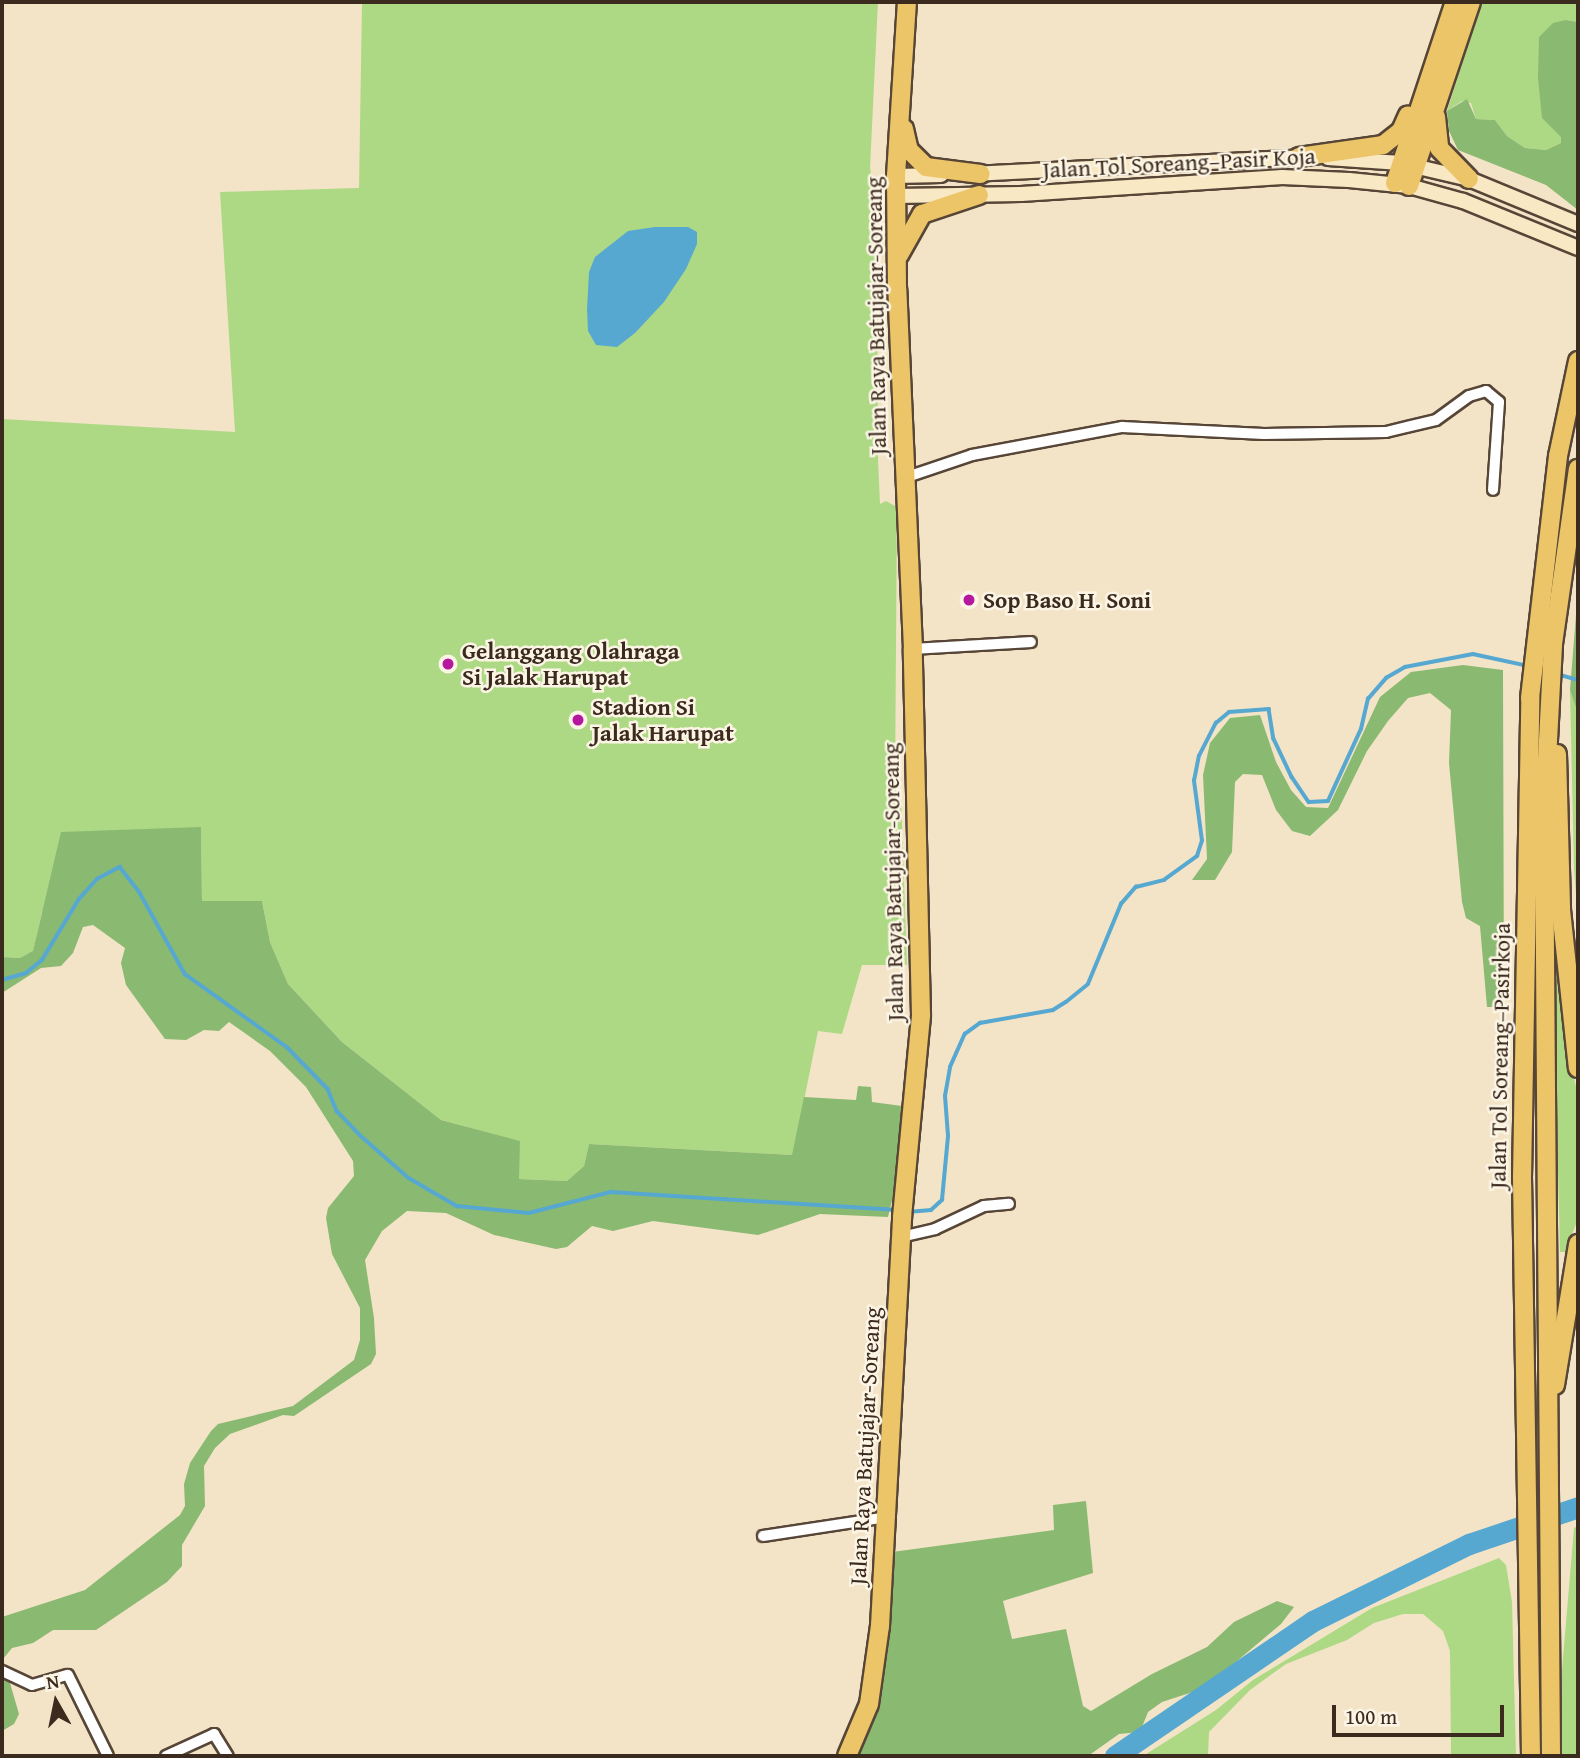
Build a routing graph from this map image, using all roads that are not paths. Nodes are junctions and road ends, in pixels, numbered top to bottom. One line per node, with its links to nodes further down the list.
1 (907, 2): 5 (highway, Jalan Raya Batujajar-Soreang)
2 (1455, 2): 4 (highway)
3 (1471, 2): 4 (highway)
4 (1434, 78): 6 (highway); 7 (highway); 10 (highway)
5 (901, 115): 8 (highway); 9 (highway, Jalan Raya Batujajar-Soreang)
6 (1300, 157): 7 (street, Jalan Tol Soreang–Pasir Koja); 8 (street, Jalan Tol Soreang–Pasir Koja)
7 (1407, 164): 10 (street, Jalan Tol Soreang–Pasir Koja); 11 (highway)
8 (981, 174): 9 (street, Jalan Tol Soreang–Pasir Koja)
9 (896, 176): 13 (highway, Jalan Raya Batujajar-Soreang)
10 (1469, 178): 14 (street, Jalan Tol Soreang–Pasir Koja)
11 (1402, 185): 12 (street, Jalan Tol Soreang–Pasir Koja); 15 (street, Jalan Tol Soreang–Pasir Koja)
12 (979, 195): 13 (street, Jalan Tol Soreang–Pasir Koja); 16 (highway)
13 (896, 196): 16 (highway, Jalan Raya Batujajar-Soreang)
14 (1578, 224)
15 (1578, 248)
16 (897, 258): 19 (highway, Jalan Raya Batujajar-Soreang)
17 (1578, 361): 23 (highway, Jalan Tol Soreang–Pasirkoja)
18 (1578, 470): 23 (highway)
19 (904, 478): 20 (street); 22 (highway, Jalan Raya Batujajar-Soreang)
20 (1493, 490)
21 (1031, 642): 22 (street)
22 (913, 649): 26 (highway, Jalan Raya Batujajar-Soreang)
23 (1545, 699): 24 (highway); 28 (highway, Jalan Tol Soreang–Pasirkoja); 36 (highway, Jalan Tol Soreang–Pasirkoja)
24 (1578, 1069)
25 (1009, 1204): 26 (street)
26 (901, 1237): 29 (highway, Jalan Raya Batujajar-Soreang)
27 (1578, 1244): 28 (highway)
28 (1547, 1428): 37 (highway, Jalan Tol Soreang–Pasirkoja)
29 (887, 1517): 30 (street); 35 (highway, Jalan Raya Batujajar-Soreang)
30 (763, 1536)
31 (2, 1671): 32 (street)
32 (108, 1756)
33 (166, 1756): 34 (street)
34 (228, 1756)
35 (847, 1756)
36 (1531, 1756)
37 (1551, 1756)

